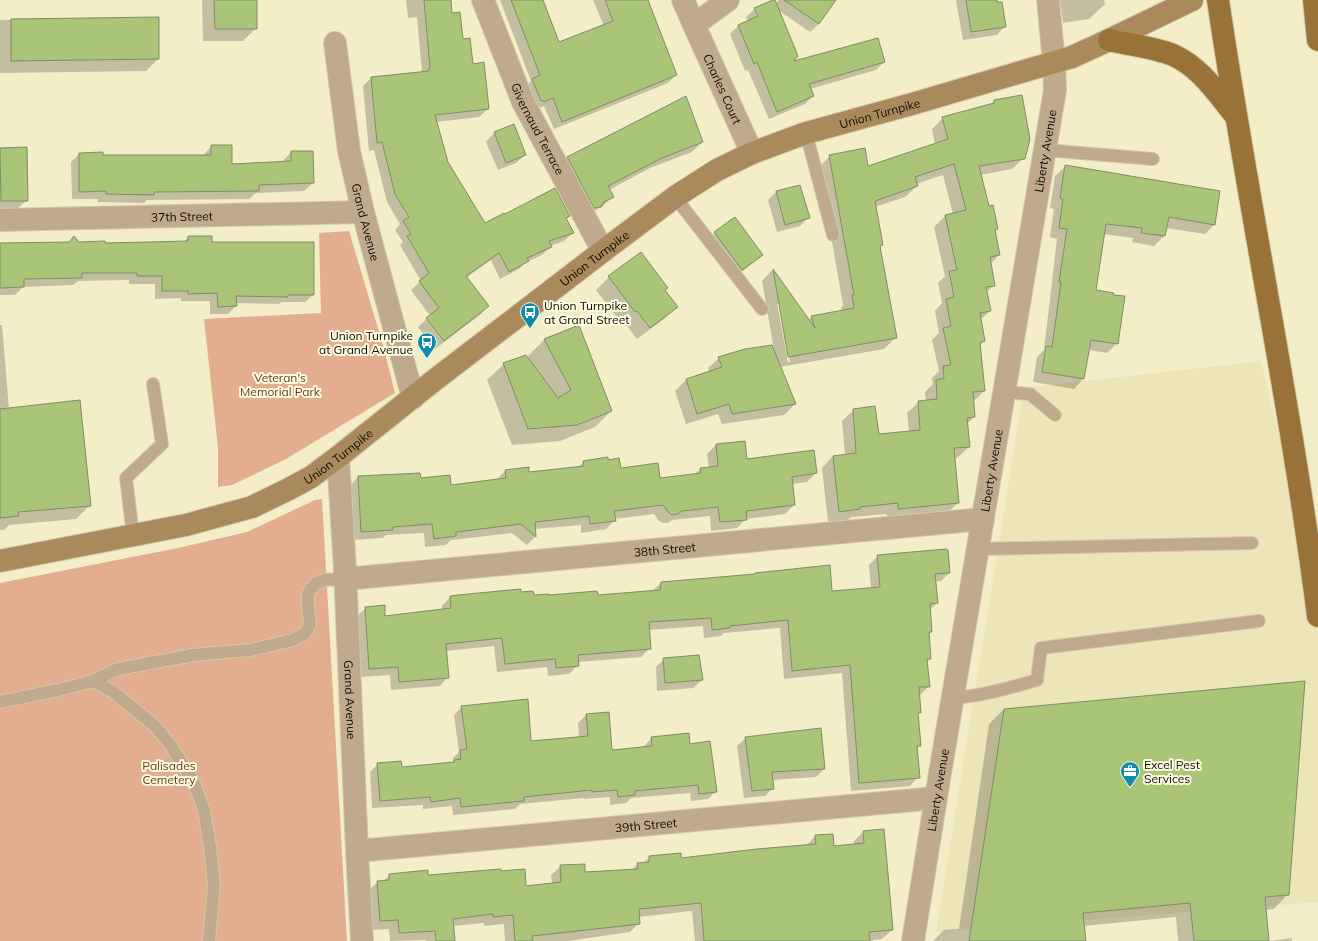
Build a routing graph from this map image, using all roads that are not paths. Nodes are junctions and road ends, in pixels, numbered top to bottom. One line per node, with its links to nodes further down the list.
1 (482, 0): 22 (street, Givernaud Terrace)
2 (683, 0): 8 (street, Charles Court)
3 (728, 0): 8 (street)
4 (1048, 0): 12 (street, Liberty Avenue)
5 (1192, 0): 9 (main road, Union Turnpike)
6 (1218, 0): 13 (main road)
7 (1314, 0): 10 (main road)
8 (694, 25): 16 (street, Charles Court)
9 (1109, 40): 12 (main road, Union Turnpike); 13 (main road)
10 (1318, 40)
11 (335, 43): 19 (street, Grand Avenue)
12 (1054, 63): 14 (main road, Union Turnpike); 15 (street, Liberty Avenue)
13 (1235, 115): 35 (main road)
14 (806, 133): 16 (main road, Union Turnpike); 21 (lane)
15 (1045, 150): 17 (lane); 25 (street, Liberty Avenue)
16 (752, 153): 18 (main road, Union Turnpike)
17 (1153, 159)
18 (676, 197): 22 (main road, Union Turnpike); 23 (lane)
19 (363, 212): 20 (street, 37th Street); 26 (street, Grand Avenue)
20 (0, 220)
21 (833, 235)
22 (603, 252): 26 (main road, Union Turnpike)
23 (762, 309)
24 (153, 384): 30 (lane)
25 (1004, 392): 27 (lane); 29 (street, Liberty Avenue)
26 (413, 398): 28 (main road, Union Turnpike)
27 (1055, 415)
28 (338, 457): 30 (main road, Union Turnpike); 34 (street, Grand Avenue)
29 (983, 519): 32 (street, Liberty Avenue); 34 (street, 38th Street)
30 (133, 535): 33 (main road, Union Turnpike)
31 (1252, 543): 32 (lane)
32 (978, 549): 38 (street, Liberty Avenue)
33 (0, 561)
34 (345, 579): 37 (lane); 41 (street, Grand Avenue)
35 (1318, 616)
36 (1259, 621): 38 (lane)
37 (93, 681): 39 (lane); 42 (lane)
38 (953, 698): 40 (street, Liberty Avenue)
39 (0, 702)
40 (936, 798): 41 (street, 39th Street); 44 (street, Liberty Avenue)
41 (357, 851): 43 (street, Grand Avenue)
42 (209, 941)
43 (362, 941)
44 (913, 941)

